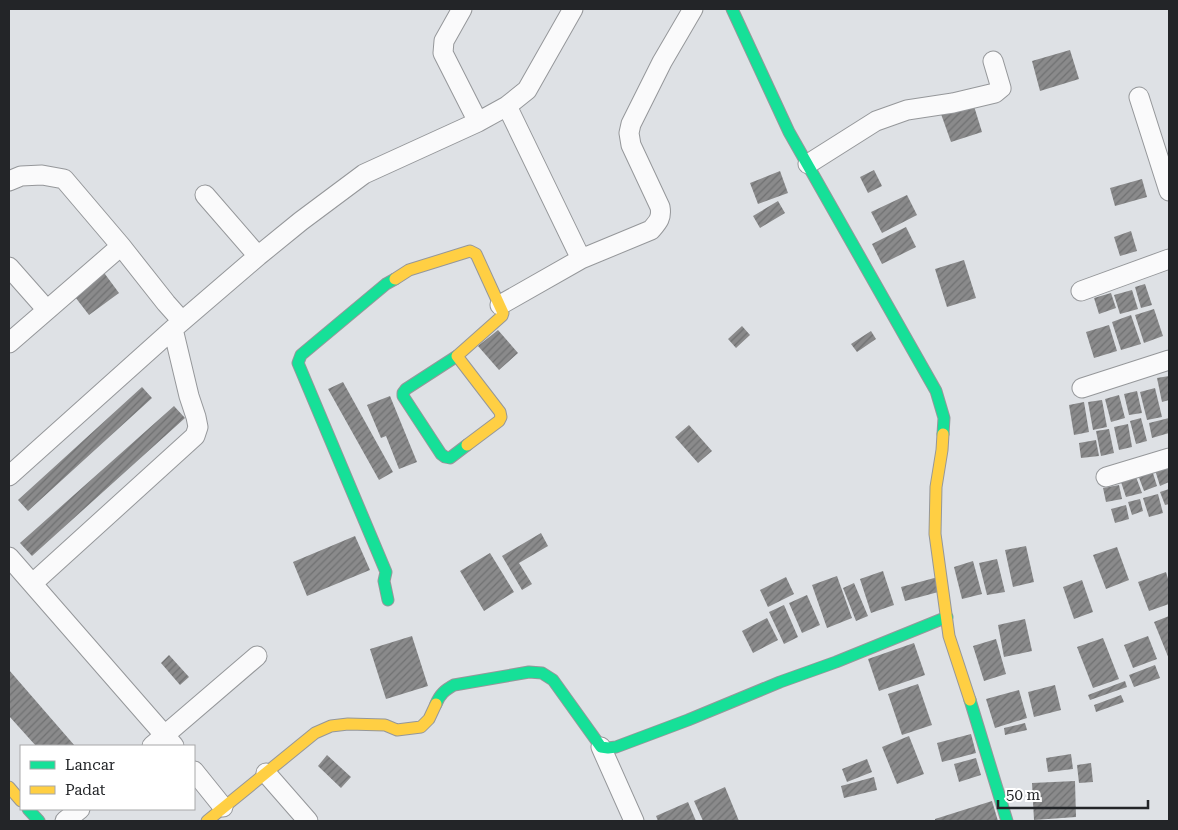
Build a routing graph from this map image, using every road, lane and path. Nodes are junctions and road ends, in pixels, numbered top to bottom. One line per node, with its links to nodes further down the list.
1 (462, 9): 8 (street)
2 (573, 9): 7 (street)
3 (693, 9): 16 (street)
4 (732, 9): 9 (street)
5 (993, 61): 9 (street)
6 (1139, 97): 11 (street)
7 (507, 106): 8 (street); 16 (street)
8 (478, 122): 14 (street)
9 (808, 164): 32 (street)
10 (9, 181): 13 (street)
11 (1169, 191)
12 (205, 194): 14 (street)
13 (121, 246): 20 (street); 21 (street)
14 (258, 256): 21 (street)
15 (1169, 259): 18 (street)
16 (580, 260): 19 (street)
17 (9, 267): 20 (street)
18 (1081, 291)
19 (500, 305): 23 (street); 31 (street)
20 (47, 310): 22 (street)
21 (177, 325): 27 (street); 30 (street)
22 (9, 342)
23 (457, 356): 23 (street)
24 (1169, 360): 25 (street)
25 (1082, 388)
26 (1169, 458): 28 (street)
27 (9, 476)
28 (1106, 477)
29 (9, 557): 30 (street)
30 (33, 583): 34 (street)
31 (388, 600)
32 (947, 617): 35 (street); 48 (street)
33 (257, 656): 34 (street)
34 (163, 743)
35 (601, 747): 37 (street); 47 (street)
36 (195, 772): 40 (street)
37 (266, 773): 40 (street); 46 (street)
38 (9, 787): 39 (street)
39 (20, 800)
40 (224, 807): 45 (street)
41 (29, 810): 43 (street)
42 (79, 810): 44 (street)
43 (39, 821)
44 (65, 821)
45 (207, 821)
46 (308, 821)
47 (634, 821)
48 (1007, 821)

